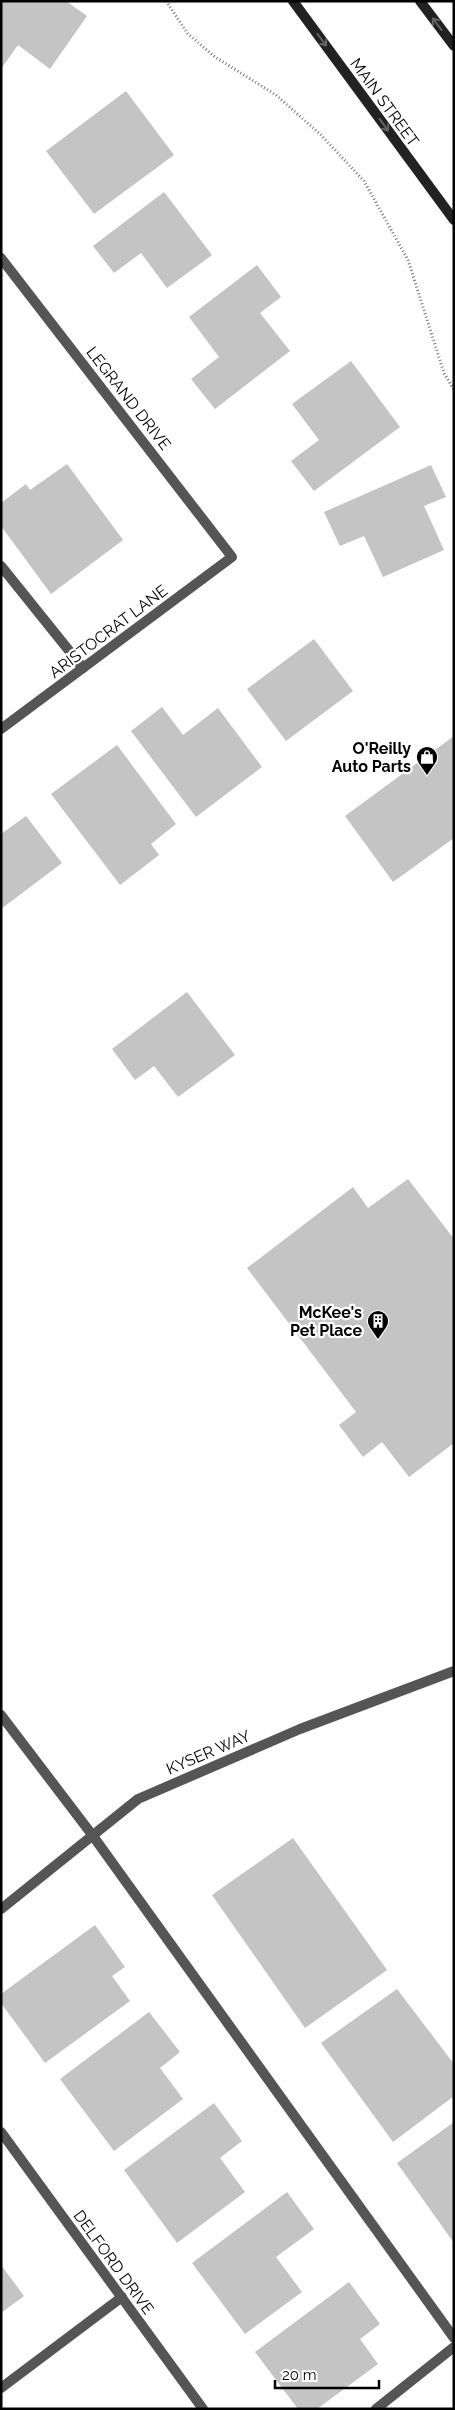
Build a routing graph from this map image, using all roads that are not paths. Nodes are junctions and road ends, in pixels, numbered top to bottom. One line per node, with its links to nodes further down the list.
1 (293, 1): 4 (main road, MAIN STREET, one-way to 4)
2 (420, 1): 3 (main road, one-way to 2)
3 (454, 46)
4 (454, 220)
5 (1, 258): 6 (street, LEGRAND DRIVE)
6 (232, 557): 8 (street, ARISTOCRAT LANE)
7 (1, 566): 8 (street)
8 (83, 668): 9 (street, ARISTOCRAT LANE)
9 (1, 729)
10 (454, 1671): 12 (street, KYSER WAY)
11 (1, 1715): 12 (street)
12 (92, 1836): 13 (street, KYSER WAY); 16 (street)
13 (1, 1909)
14 (1, 2132): 15 (street, DELFORD DRIVE)
15 (122, 2297): 18 (street); 19 (street, DELFORD DRIVE)
16 (454, 2338)
17 (454, 2347): 20 (street)
18 (1, 2388)
19 (203, 2409)
20 (376, 2409)

